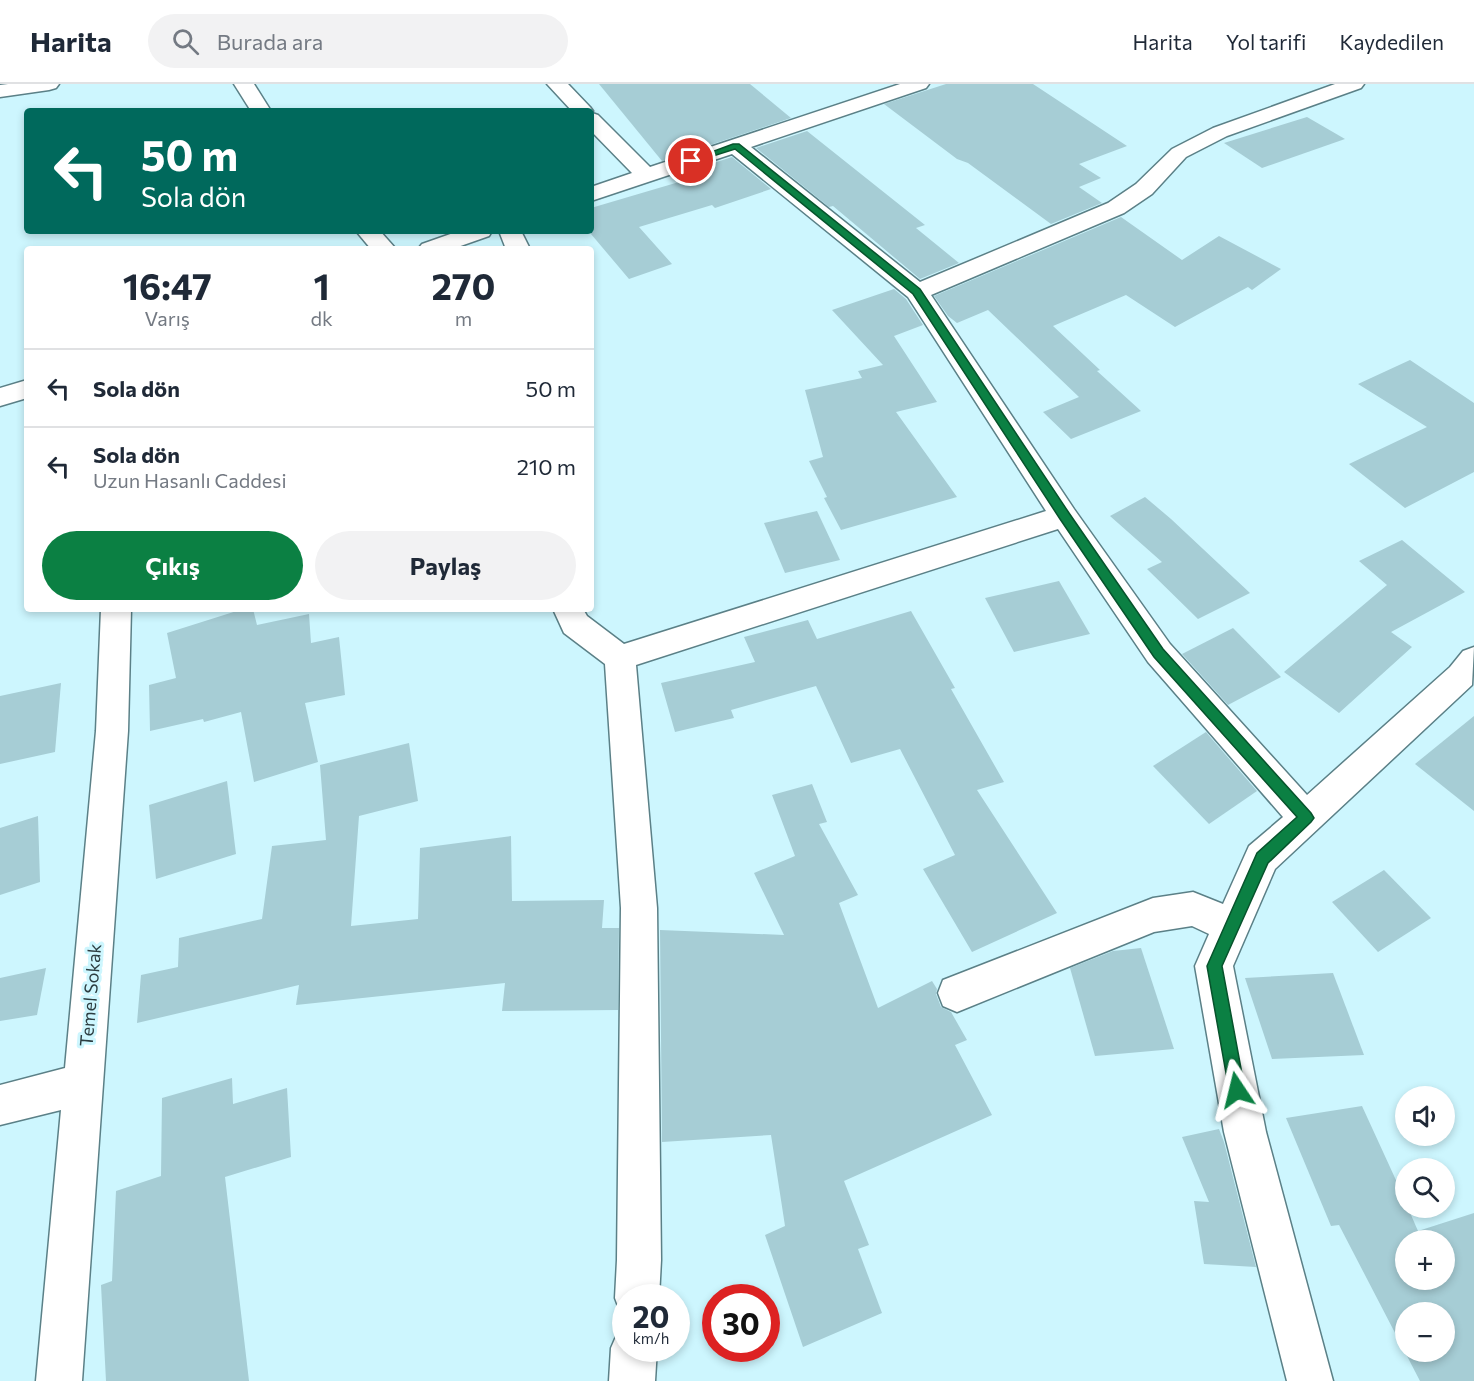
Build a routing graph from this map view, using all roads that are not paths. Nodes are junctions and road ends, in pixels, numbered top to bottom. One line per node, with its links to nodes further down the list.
1 (244, 84): 9 (street)
2 (557, 84): 10 (street)
3 (852, 84): 8 (street)
4 (919, 84): 8 (street)
5 (1354, 84): 19 (street)
6 (37, 85): 7 (street)
7 (0, 91)
8 (869, 102): 12 (street)
9 (259, 108)
10 (581, 108)
11 (594, 122): 13 (street)
12 (736, 146): 13 (street); 19 (street)
13 (646, 176): 14 (street)
14 (594, 193)
15 (370, 234): 17 (street)
16 (472, 234): 18 (street)
17 (381, 246)
18 (438, 246)
19 (916, 292): 22 (street)
20 (24, 390): 21 (street)
21 (0, 397)
22 (1064, 516): 25 (street); 27 (street)
23 (116, 612): 30 (street, Temel Sokak)
24 (569, 612): 25 (street)
25 (620, 658): 32 (street)
26 (1474, 660): 27 (street)
27 (1306, 818): 28 (street)
28 (1232, 926): 29 (street); 36 (street)
29 (957, 993)
30 (83, 1084): 31 (street); 34 (street, Temel Sokak)
31 (0, 1105)
32 (638, 1284)
33 (633, 1362): 35 (street)
34 (59, 1381)
35 (632, 1381)
36 (1310, 1381)

